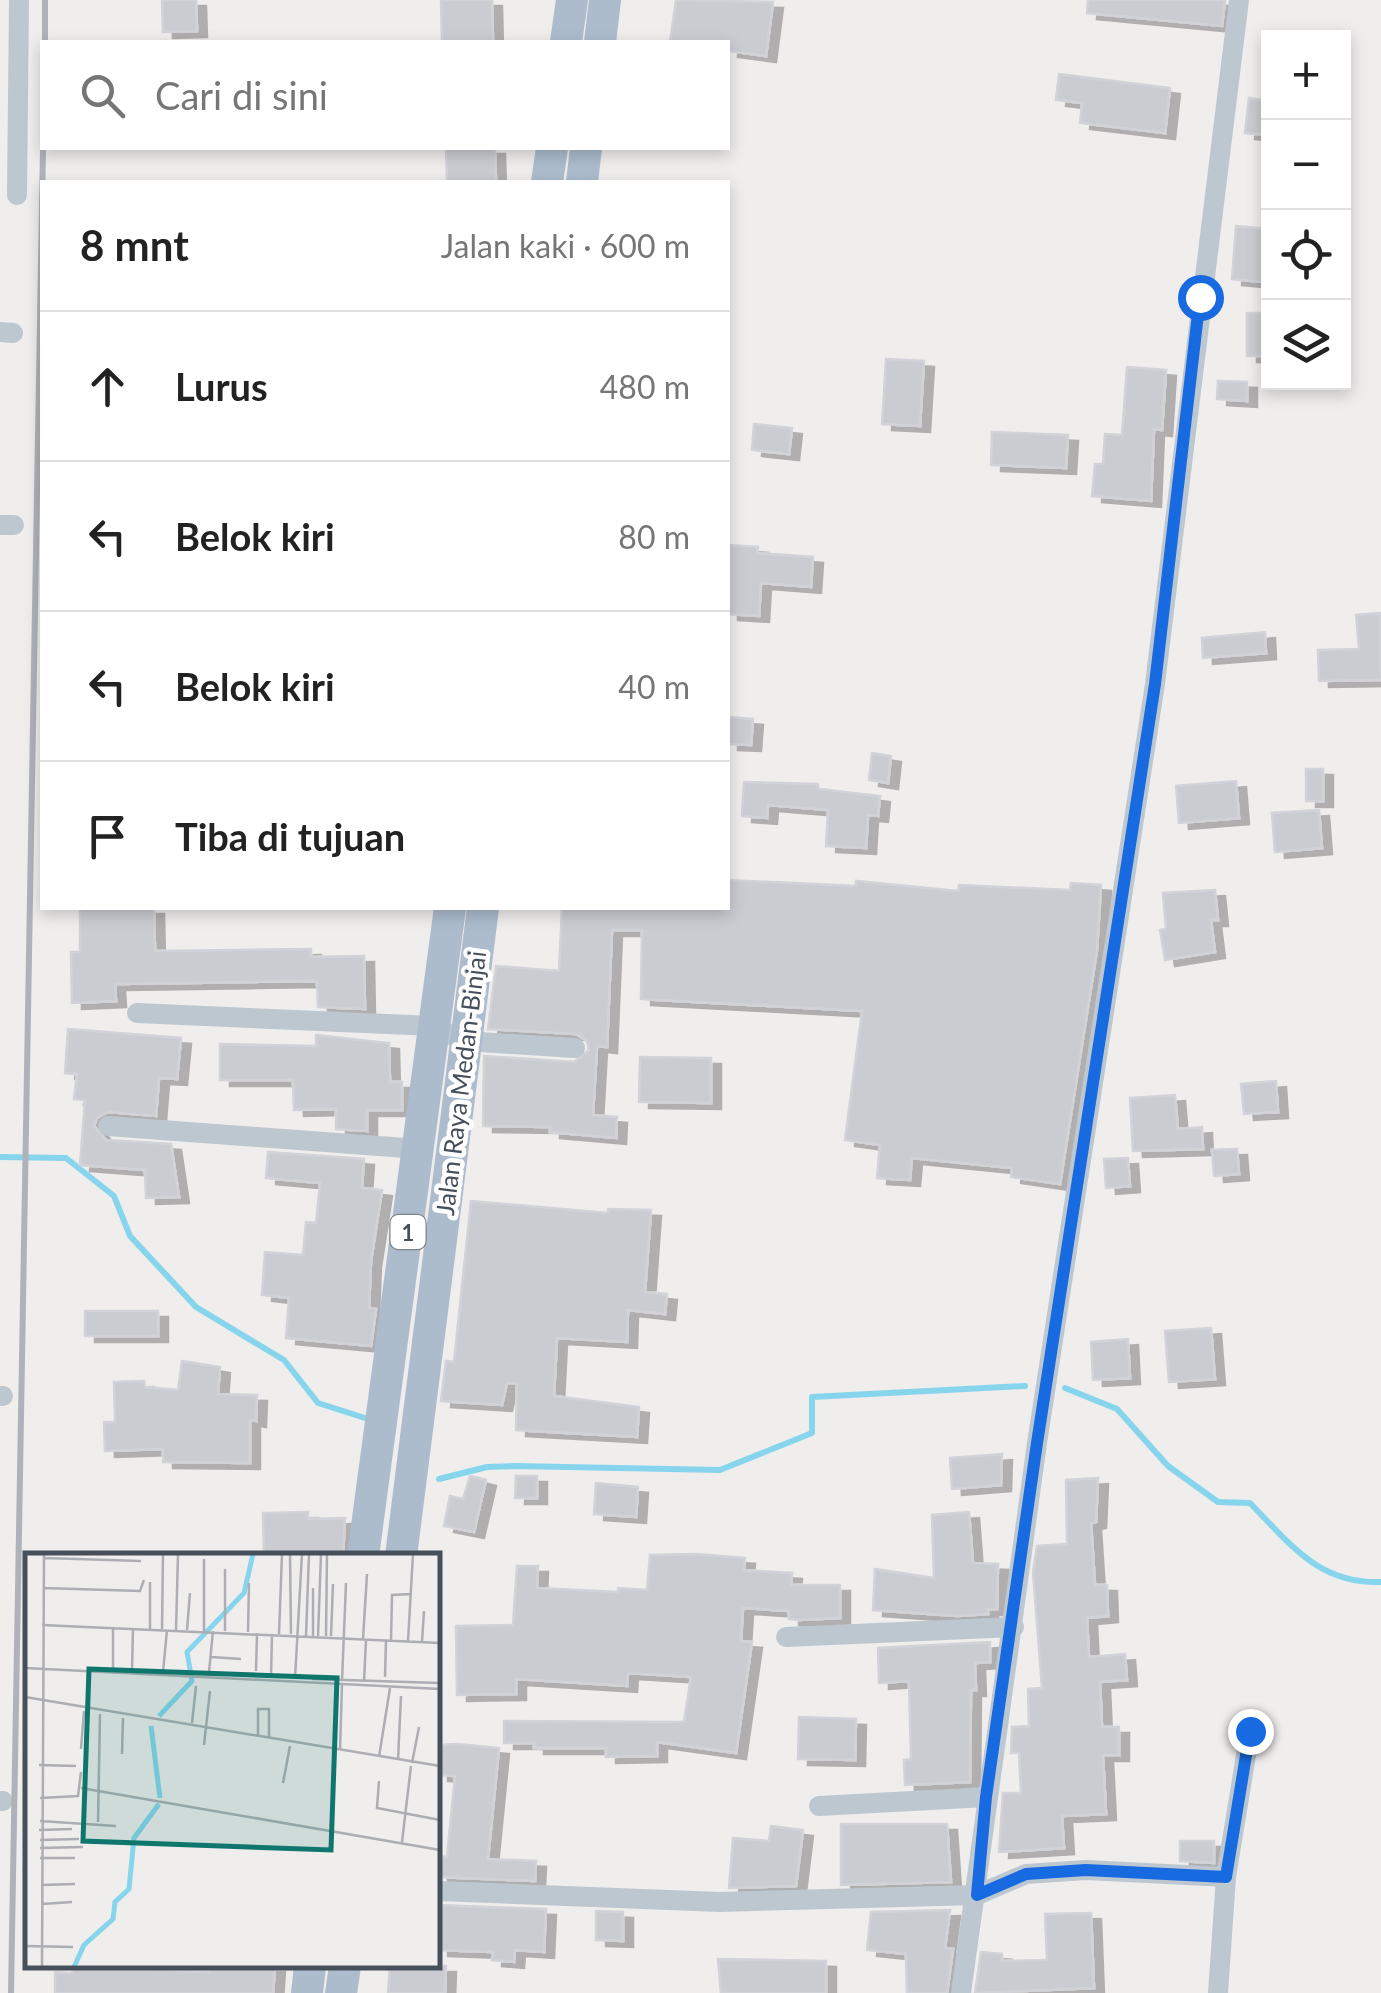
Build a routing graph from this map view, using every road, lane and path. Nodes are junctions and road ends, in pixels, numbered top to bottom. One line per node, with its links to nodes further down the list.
1 (20, 0): 11 (street)
2 (572, 0): 5 (main road)
3 (605, 0): 6 (main road)
4 (1238, 0): 22 (street)
5 (566, 40)
6 (600, 40)
7 (552, 150): 9 (main road)
8 (586, 150): 10 (main road)
9 (547, 180)
10 (582, 180)
11 (17, 195)
12 (450, 910): 15 (main road, Jalan Raya Medan-Binjai / 1)
13 (483, 910): 16 (main road, Jalan Raya Medan-Binjai / 1)
14 (137, 1013): 15 (street)
15 (433, 1026): 16 (street); 19 (main road, Jalan Raya Medan-Binjai / 1)
16 (464, 1041): 17 (street); 21 (main road, Jalan Raya Medan-Binjai / 1)
17 (575, 1048)
18 (108, 1126): 19 (street)
19 (419, 1149): 20 (main road, Jalan Raya Medan-Binjai / 1)
20 (363, 1553)
21 (401, 1553)
22 (1014, 1627): 23 (street); 25 (street)
23 (786, 1638)
24 (1250, 1731): 27 (street)
25 (986, 1797): 26 (street); 29 (street)
26 (819, 1806)
27 (1226, 1877): 29 (street); 35 (street)
28 (440, 1890): 29 (street)
29 (977, 1895): 34 (street)
30 (310, 1968): 32 (main road)
31 (345, 1968): 33 (main road)
32 (307, 1993)
33 (342, 1993)
34 (961, 1993)
35 (1218, 1993)

